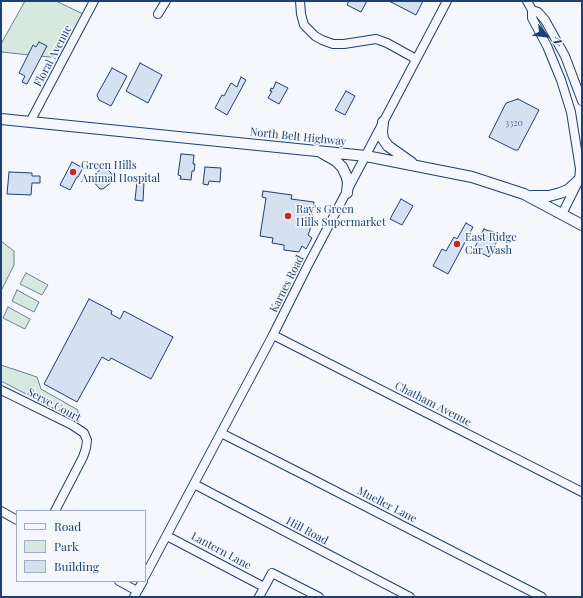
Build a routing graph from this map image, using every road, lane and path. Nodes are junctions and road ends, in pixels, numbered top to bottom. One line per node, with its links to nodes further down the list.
1 (94, 1): 11 (street, Floral Avenue)
2 (166, 1): 7 (street)
3 (300, 1): 8 (street)
4 (447, 1): 8 (street, Karnes Road)
5 (527, 1): 6 (street)
6 (532, 10): 9 (street); 16 (street)
7 (158, 14)
8 (416, 59): 12 (street, Karnes Road)
9 (582, 101)
10 (1, 119): 11 (main road, North Belt Highway)
11 (30, 122): 13 (main road, North Belt Highway)
12 (383, 122): 14 (street, Karnes Road); 15 (main road)
13 (318, 151): 14 (main road, North Belt Highway); 17 (main road)
14 (366, 156): 15 (main road, North Belt Highway); 17 (street, Karnes Road)
15 (416, 166): 18 (main road, North Belt Highway)
16 (580, 183): 18 (main road); 19 (street)
17 (347, 193): 21 (street, Karnes Road)
18 (529, 196): 19 (main road, North Belt Highway)
19 (562, 214): 20 (main road, North Belt Highway)
20 (582, 225)
21 (273, 335): 23 (street, Karnes Road); 25 (street, Chatham Avenue)
22 (1, 390): 26 (street, Serve Court)
23 (221, 433): 24 (street, Karnes Road); 38 (street, Mueller Lane)
24 (194, 484): 29 (street, Karnes Road); 37 (street, Hill Road)
25 (582, 492)
26 (56, 510)
27 (1, 511): 28 (street)
28 (16, 519)
29 (167, 536): 30 (street, Karnes Road); 33 (street, Lantern Lane)
30 (146, 574)
31 (120, 582): 34 (street)
32 (142, 582): 34 (street)
33 (264, 587): 35 (street); 36 (street)
34 (136, 594)
35 (259, 597)
36 (319, 597)
37 (410, 597)
38 (542, 597)

